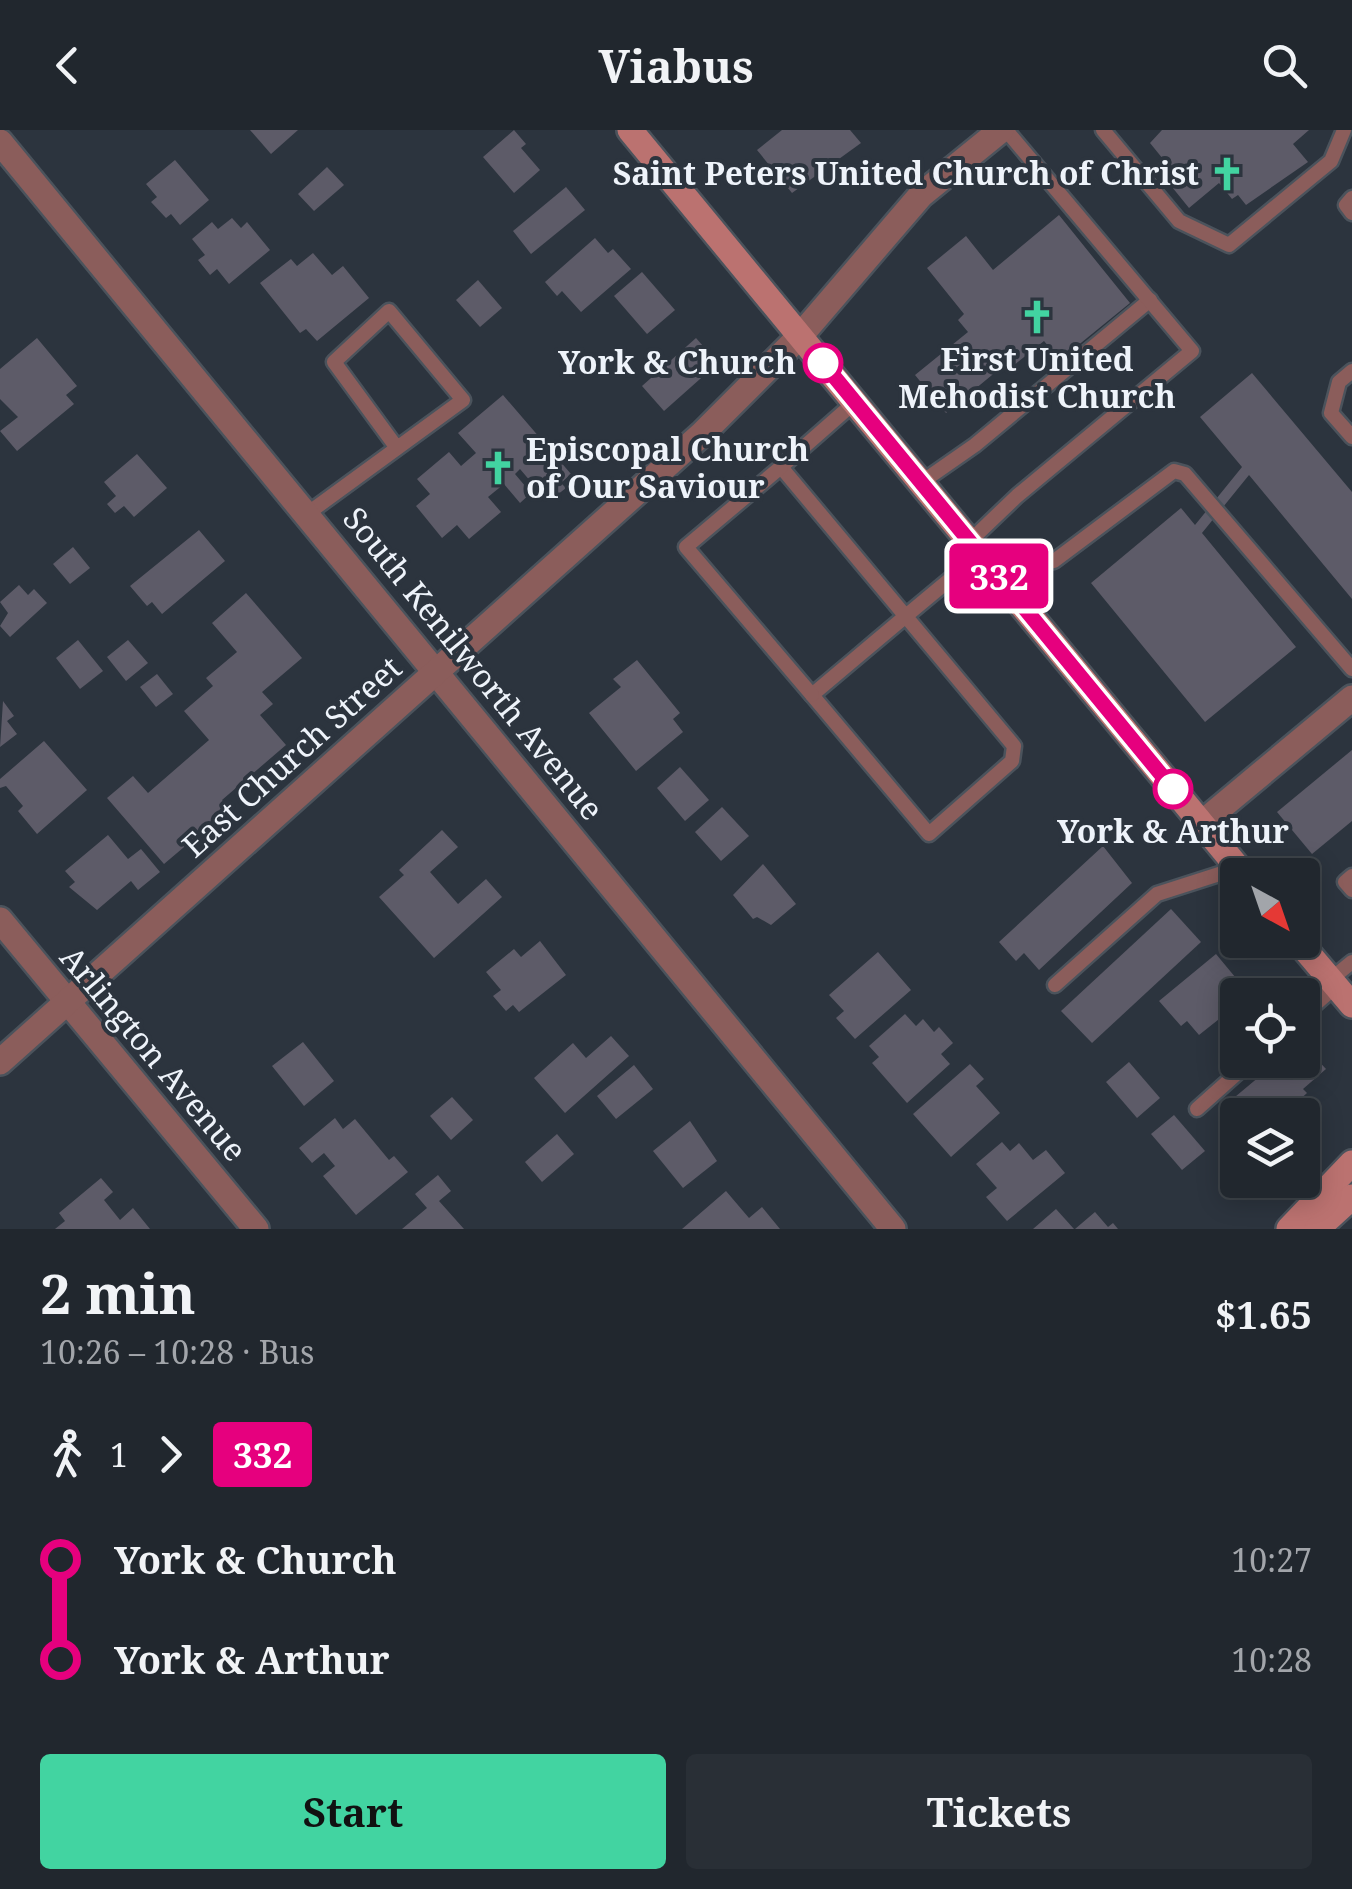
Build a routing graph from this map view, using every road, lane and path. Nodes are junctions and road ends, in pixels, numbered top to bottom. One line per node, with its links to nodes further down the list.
1 (630, 130): 9 (main road)
2 (1004, 130): 8 (lane); 9 (street, East Church Street)
3 (1103, 130): 4 (lane)
4 (1344, 130)
5 (0, 142): 16 (street, South Kenilworth Avenue)
6 (1352, 198): 7 (lane)
7 (1352, 213)
8 (1150, 300): 15 (lane); 17 (lane)
9 (801, 334): 11 (main road); 21 (street, East Church Street)
10 (1352, 371): 12 (lane)
11 (856, 402): 14 (lane); 15 (main road)
12 (1352, 437)
13 (397, 448): 13 (lane); 16 (lane)
14 (781, 466): 19 (lane); 22 (lane)
15 (922, 482): 17 (main road)
16 (307, 514): 21 (street, South Kenilworth Avenue)
17 (976, 548): 18 (main road); 19 (lane)
18 (1009, 588): 20 (lane); 24 (main road)
19 (905, 616): 22 (lane); 22 (lane)
20 (1352, 669)
21 (437, 671): 34 (street, East Church Street); 42 (street, South Kenilworth Avenue)
22 (812, 696)
23 (1352, 698): 24 (street)
24 (1202, 824): 25 (main road)
25 (1230, 858)
26 (1352, 876): 28 (lane)
27 (1220, 877): 32 (lane)
28 (1352, 890)
29 (0, 920): 34 (street, Arlington Avenue)
30 (1313, 958): 33 (main road)
31 (1352, 962): 33 (lane)
32 (1054, 985)
33 (1339, 990): 35 (main road)
34 (67, 1002): 36 (street, East Church Street); 41 (street, Arlington Avenue)
35 (1352, 1018)
36 (0, 1062)
37 (1232, 1078): 38 (lane)
38 (1197, 1109)
39 (1352, 1162): 43 (main road)
40 (1351, 1202): 44 (main road)
41 (256, 1229)
42 (893, 1229)
43 (1289, 1229)
44 (1317, 1229)

